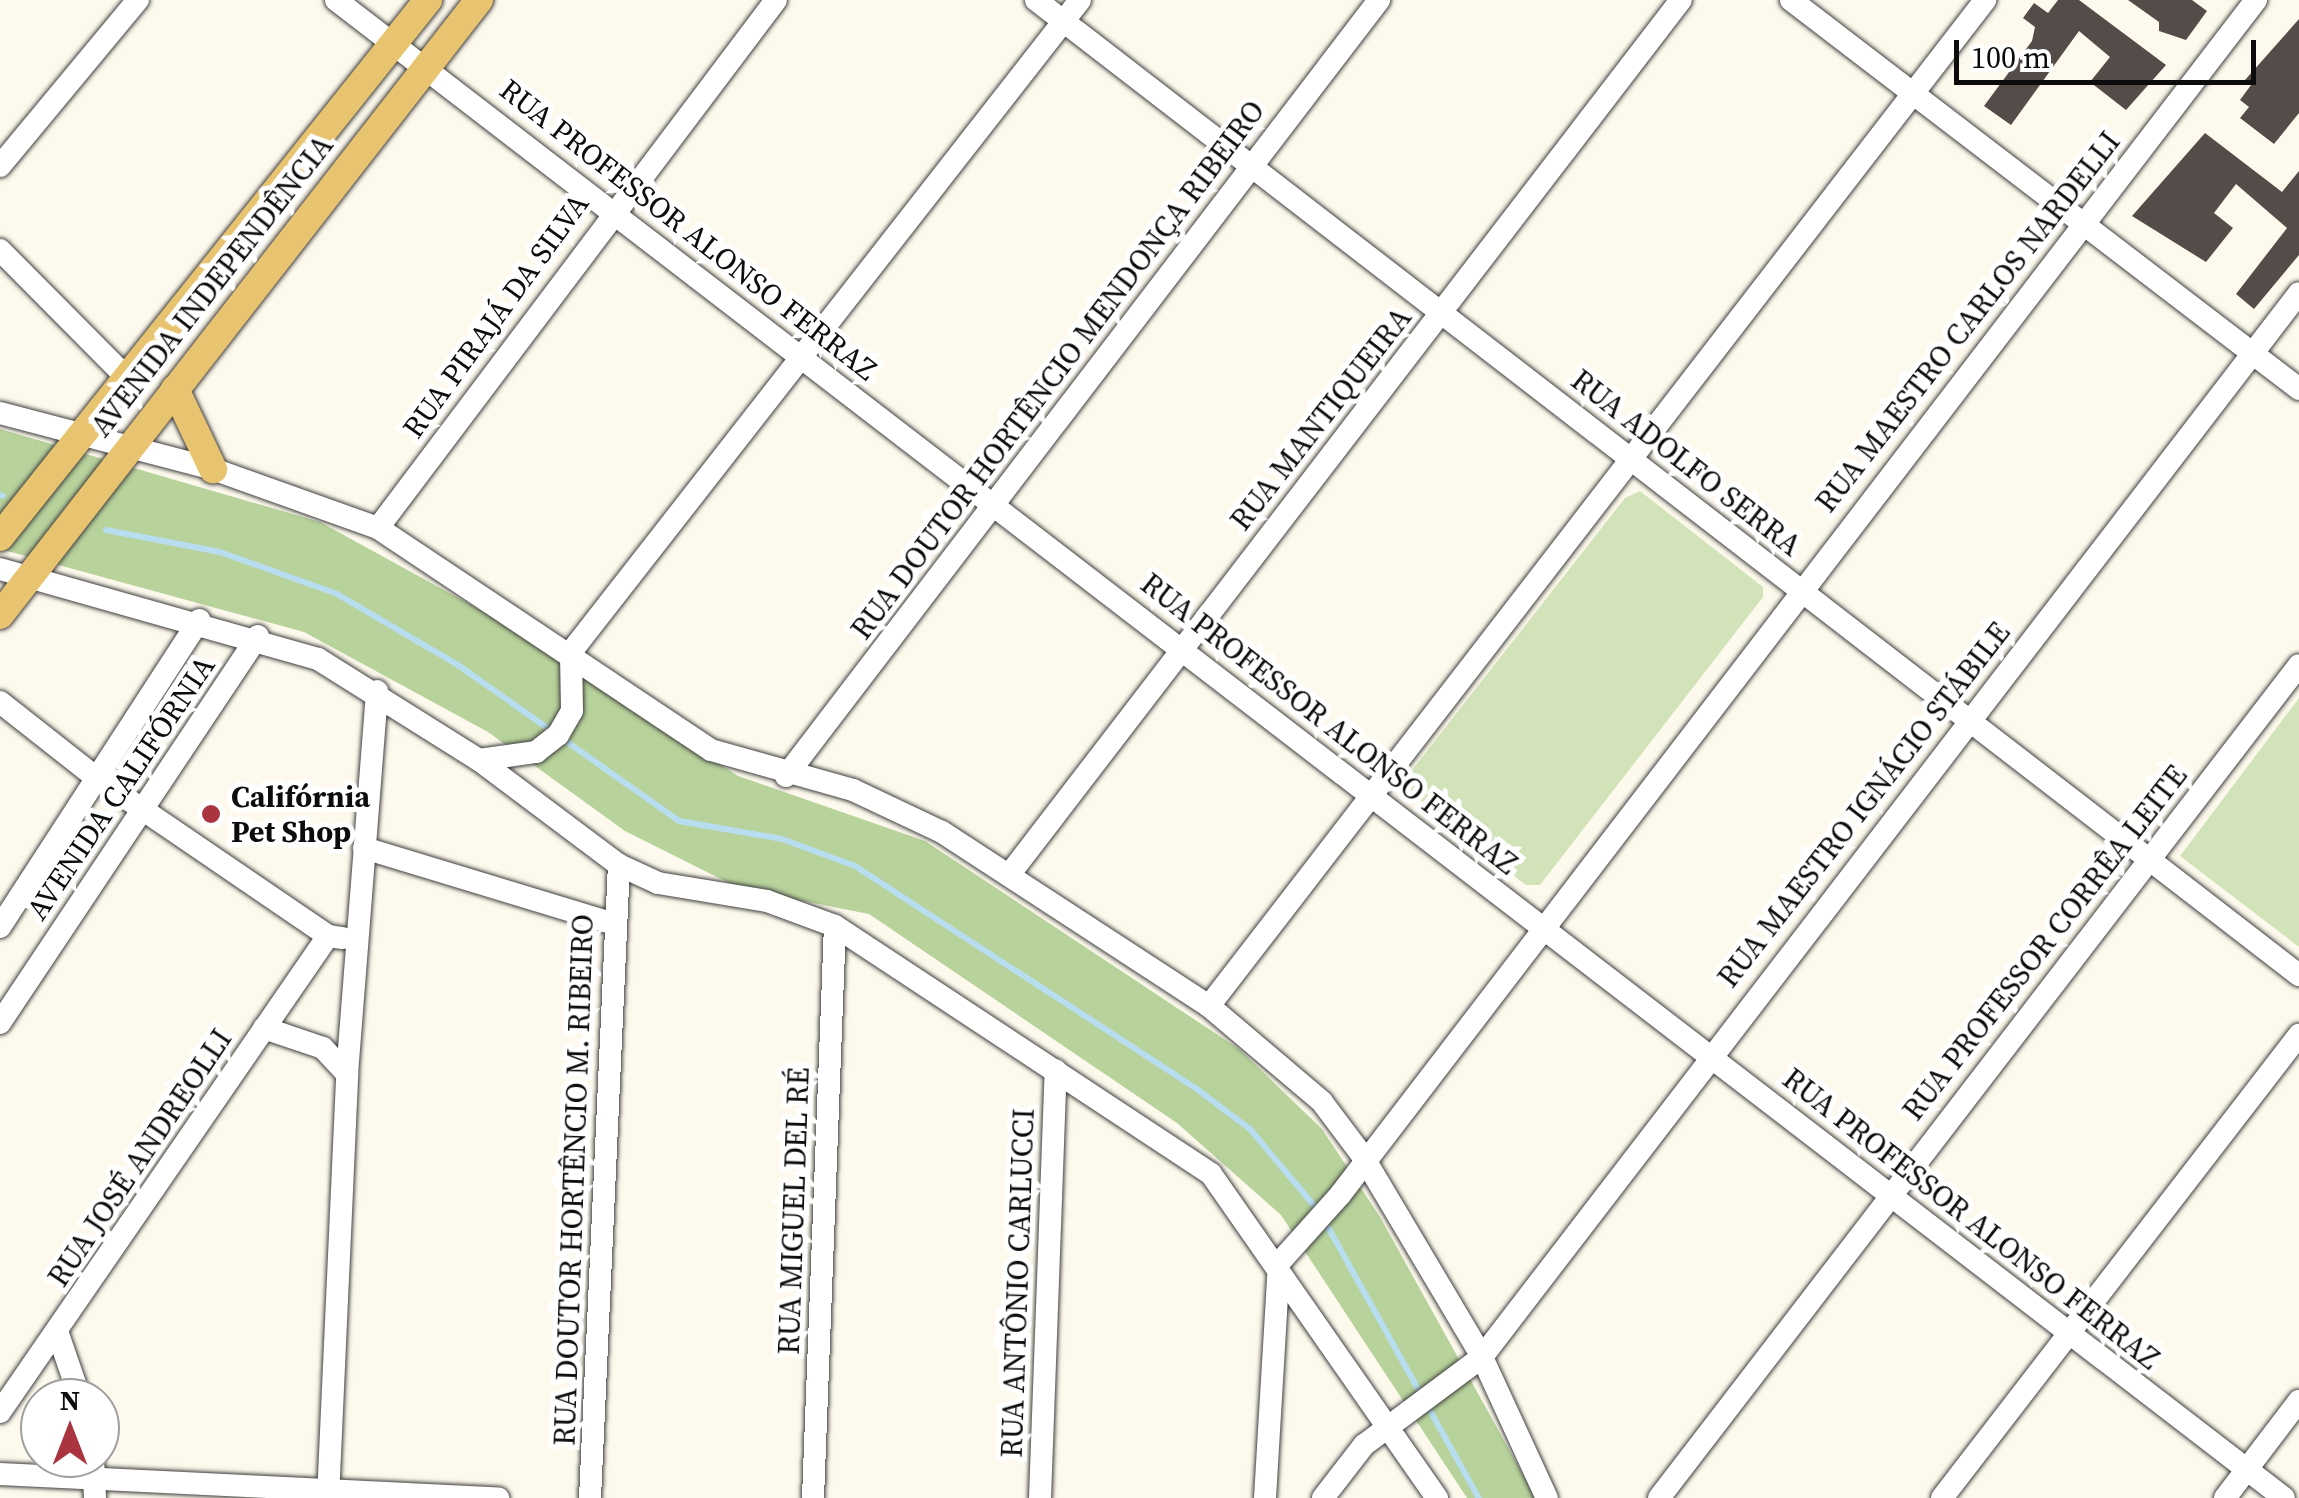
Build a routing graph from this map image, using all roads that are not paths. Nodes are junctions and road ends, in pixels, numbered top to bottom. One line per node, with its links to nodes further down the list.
1 (138, 0): 17 (street)
2 (336, 0): 14 (street, RUA PROFESSOR ALONSO FERRAZ)
3 (428, 0): 14 (main road, AVENIDA INDEPENDÊNCIA)
4 (479, 0): 15 (main road, AVENIDA INDEPENDÊNCIA)
5 (776, 0): 19 (street, RUA PIRAJÁ DA SILVA)
6 (1036, 0): 13 (street, RUA ADOLFO SERRA)
7 (1080, 0): 13 (street)
8 (1379, 0): 18 (street, RUA DOUTOR HORTÊNCIO MENDONÇA RIBEIRO)
9 (1681, 0): 23 (street, RUA MANTIQUEIRA)
10 (1791, 0): 16 (street)
11 (1985, 0): 16 (street)
12 (2256, 0): 20 (street, RUA MAESTRO CARLOS NARDELLI)
13 (1064, 22): 18 (street, RUA ADOLFO SERRA); 25 (street)
14 (394, 43): 15 (street, RUA PROFESSOR ALONSO FERRAZ); 26 (main road, AVENIDA INDEPENDÊNCIA)
15 (426, 66): 19 (street, RUA PROFESSOR ALONSO FERRAZ); 27 (main road, AVENIDA INDEPENDÊNCIA)
16 (1912, 94): 20 (street); 32 (street)
17 (0, 166)
18 (1250, 168): 23 (street, RUA ADOLFO SERRA); 34 (street, RUA DOUTOR HORTÊNCIO MENDONÇA RIBEIRO)
19 (612, 209): 25 (street, RUA PROFESSOR ALONSO FERRAZ); 35 (street, RUA PIRAJÁ DA SILVA)
20 (2082, 223): 24 (street); 39 (street, RUA MAESTRO CARLOS NARDELLI)
21 (0, 250): 26 (street)
22 (2299, 293): 24 (street, RUA MAESTRO IGNÁCIO STÁBILE)
23 (1440, 312): 32 (street, RUA ADOLFO SERRA); 43 (street, RUA MANTIQUEIRA)
24 (2252, 353): 28 (street); 48 (street, RUA MAESTRO IGNÁCIO STÁBILE)
25 (803, 356): 34 (street, RUA PROFESSOR ALONSO FERRAZ); 44 (street)
26 (125, 376): 30 (main road, AVENIDA INDEPENDÊNCIA)
27 (174, 388): 31 (main road, AVENIDA INDEPENDÊNCIA); 33 (main road)
28 (2299, 389)
29 (0, 413): 30 (street)
30 (80, 434): 31 (street); 36 (main road, AVENIDA INDEPENDÊNCIA)
31 (130, 446): 33 (street); 38 (main road, AVENIDA INDEPENDÊNCIA)
32 (1628, 456): 39 (street, RUA ADOLFO SERRA); 52 (street)
33 (212, 469): 35 (street)
34 (993, 503): 43 (street, RUA PROFESSOR ALONSO FERRAZ); 50 (street, RUA DOUTOR HORTÊNCIO MENDONÇA RIBEIRO)
35 (378, 528): 44 (street)
36 (0, 536)
37 (0, 569): 38 (street)
38 (29, 578): 40 (main road, AVENIDA INDEPENDÊNCIA); 41 (street)
39 (1799, 588): 48 (street, RUA ADOLFO SERRA); 60 (street, RUA MAESTRO CARLOS NARDELLI)
40 (0, 615)
41 (199, 620): 42 (street); 51 (street, AVENIDA CALIFÓRNIA)
42 (258, 636): 46 (street); 53 (street, AVENIDA CALIFÓRNIA)
43 (1183, 648): 52 (street, RUA PROFESSOR ALONSO FERRAZ); 57 (street, RUA MANTIQUEIRA)
44 (570, 652): 49 (street); 50 (street)
45 (2299, 665): 55 (street, RUA PROFESSOR CORRÊA LEITE)
46 (377, 692): 49 (street); 54 (street)
47 (0, 702): 51 (street)
48 (1968, 721): 55 (street, RUA ADOLFO SERRA); 69 (street, RUA MAESTRO IGNÁCIO STÁBILE)
49 (479, 760): 56 (street)
50 (786, 776): 57 (street)
51 (98, 779): 53 (street); 61 (street, AVENIDA CALIFÓRNIA)
52 (1370, 794): 60 (street, RUA PROFESSOR ALONSO FERRAZ); 65 (street)
53 (146, 809): 62 (street); 66 (street, AVENIDA CALIFÓRNIA)
54 (364, 848): 58 (street); 63 (street)
55 (2149, 860): 64 (street, RUA ADOLFO SERRA); 73 (street, RUA PROFESSOR CORRÊA LEITE)
56 (618, 865): 58 (street, RUA DOUTOR HORTÊNCIO M. RIBEIRO); 59 (street)
57 (1008, 875): 65 (street)
58 (614, 924): 86 (street, RUA DOUTOR HORTÊNCIO M. RIBEIRO)
59 (835, 926): 70 (street); 87 (street, RUA MIGUEL DEL RÉ)
60 (1542, 926): 69 (street, RUA PROFESSOR ALONSO FERRAZ); 72 (street, RUA MAESTRO CARLOS NARDELLI)
61 (0, 927)
62 (328, 936): 63 (street); 67 (street, RUA JOSÉ ANDREOLLI)
63 (356, 940): 71 (street)
64 (2299, 974)
65 (1209, 1006): 72 (street)
66 (0, 1023)
67 (264, 1028): 71 (street); 75 (street, RUA JOSÉ ANDREOLLI)
68 (2299, 1034): 76 (street)
69 (1707, 1054): 73 (street, RUA PROFESSOR ALONSO FERRAZ); 77 (street, RUA MAESTRO IGNÁCIO STÁBILE)
70 (1056, 1070): 74 (street); 88 (street, RUA ANTÔNIO CARLUCCI)
71 (347, 1074): 84 (street)
72 (1364, 1158): 74 (street, RUA MAESTRO CARLOS NARDELLI); 77 (street)
73 (1888, 1192): 76 (street, RUA PROFESSOR ALONSO FERRAZ); 93 (street, RUA PROFESSOR CORRÊA LEITE)
74 (1279, 1262): 81 (street); 89 (street)
75 (58, 1334): 78 (street); 80 (street, RUA JOSÉ ANDREOLLI)
76 (2070, 1334): 82 (street, RUA PROFESSOR ALONSO FERRAZ); 94 (street)
77 (1482, 1357): 81 (street, RUA MAESTRO IGNÁCIO STÁBILE); 92 (street)
78 (73, 1378)
79 (2299, 1401): 82 (street)
80 (0, 1412)
81 (1391, 1427): 90 (street, RUA MAESTRO IGNÁCIO STÁBILE); 91 (street)
82 (2247, 1469): 95 (street); 96 (street, RUA PROFESSOR ALONSO FERRAZ)
83 (108, 1478): 84 (street)
84 (328, 1495): 85 (street)
85 (498, 1498)
86 (590, 1498)
87 (813, 1498)
88 (1040, 1498)
89 (1265, 1498)
90 (1323, 1498)
91 (1437, 1498)
92 (1546, 1498)
93 (1659, 1498)
94 (1942, 1498)
95 (2225, 1498)
96 (2284, 1498)

